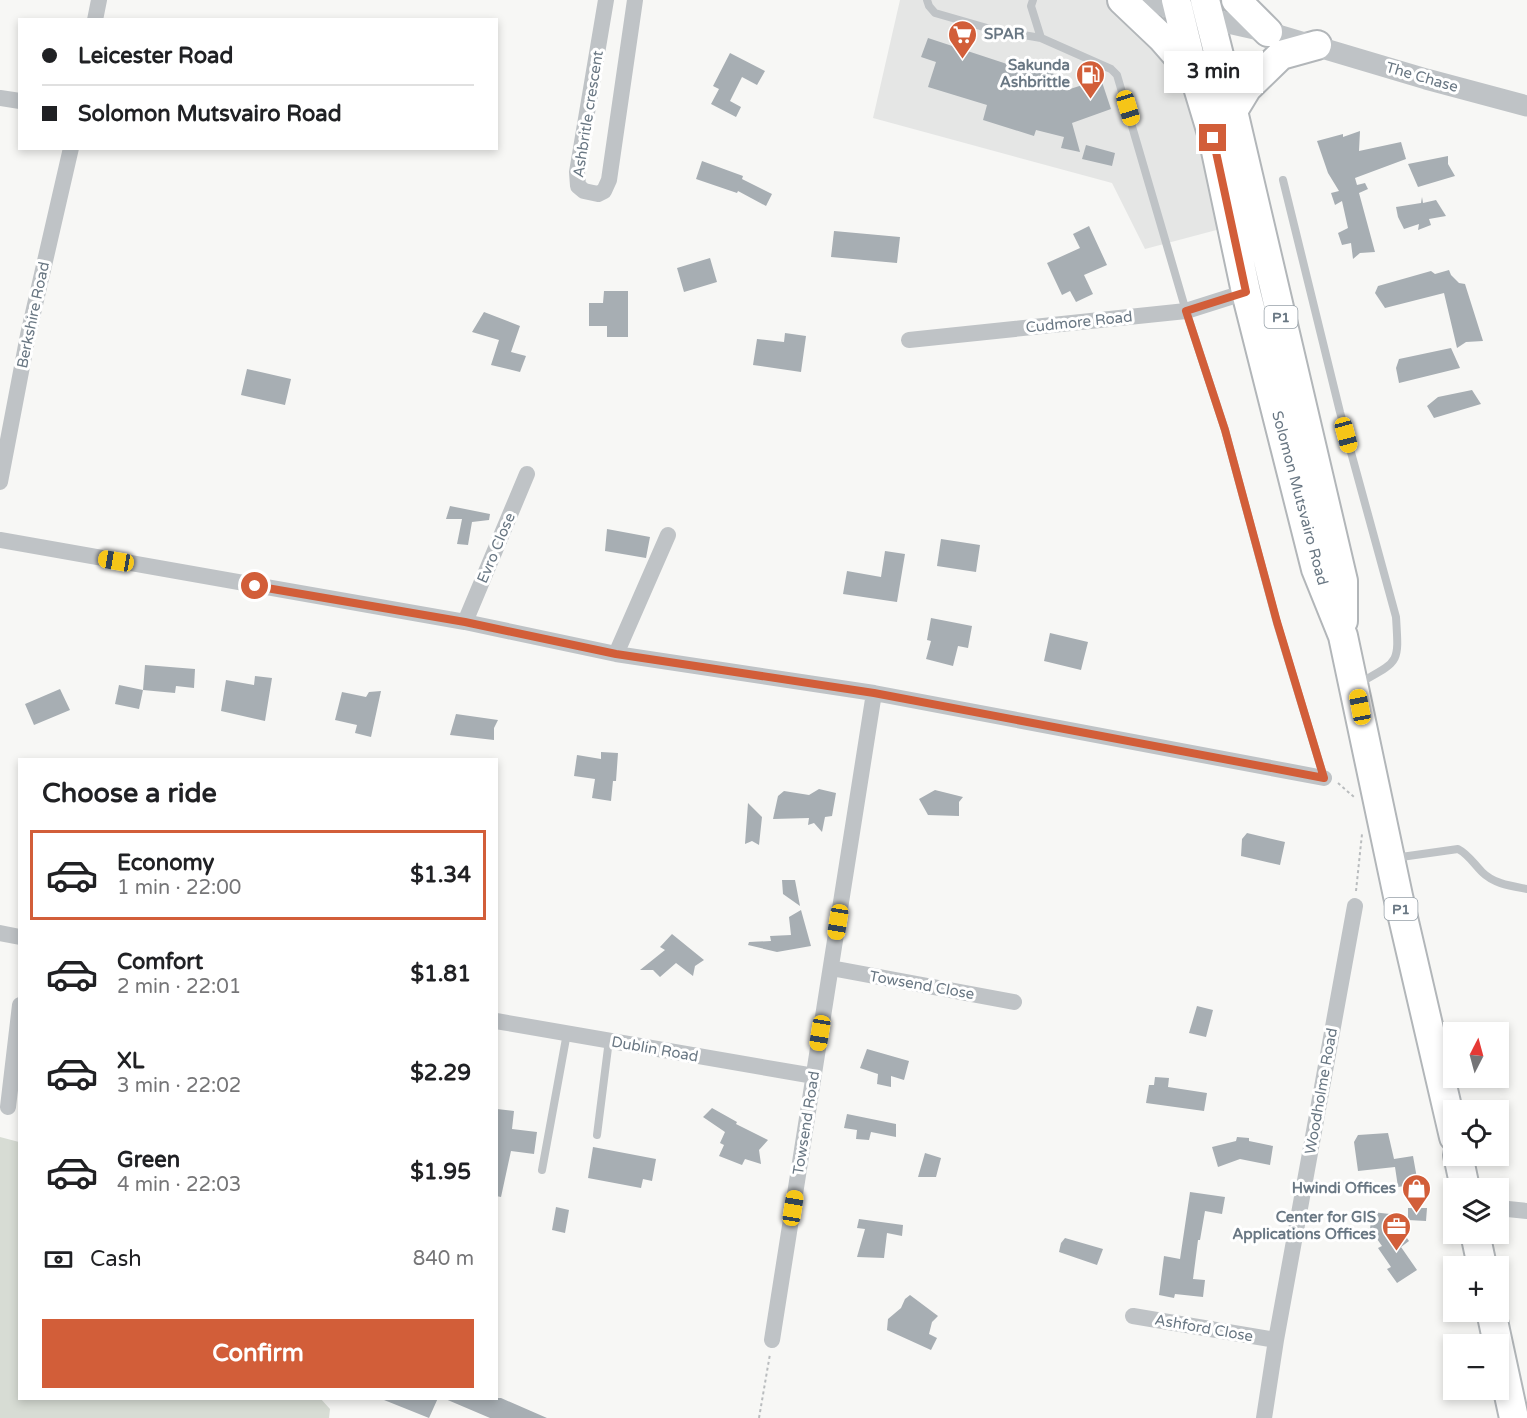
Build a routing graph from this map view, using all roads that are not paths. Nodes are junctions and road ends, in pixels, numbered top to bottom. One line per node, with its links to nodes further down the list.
1 (99, 0): 11 (street)
2 (606, 0): 3 (street, Ashbritle crescent)
3 (635, 0)
4 (927, 0): 12 (lane)
5 (1033, 0): 12 (lane)
6 (1122, 0): 14 (highway)
7 (1151, 0): 8 (street, The Chase)
8 (1178, 6): 9 (street, The Chase); 14 (highway, Solomon Mutsvairo Road / P1)
9 (1208, 9): 10 (street, The Chase); 18 (highway, P1)
10 (1250, 12): 13 (street, The Chase)
11 (95, 18)
12 (1041, 38): 22 (lane)
13 (1317, 45): 17 (street, The Chase); 18 (highway)
14 (1194, 74): 21 (highway, Solomon Mutsvairo Road / P1)
15 (0, 98): 16 (street)
16 (18, 101)
17 (1527, 106)
18 (1233, 111): 29 (highway, P1)
19 (71, 150): 25 (street, Berkshire Road)
20 (1283, 180): 31 (lane)
21 (1246, 292): 22 (street, Cudmore Road); 29 (highway, Solomon Mutsvairo Road / P1)
22 (1186, 311): 23 (street, Cudmore Road); 33 (lane)
23 (909, 340)
24 (527, 474): 28 (street, Evro Close)
25 (0, 482)
26 (668, 535): 30 (street)
27 (0, 540): 28 (street)
28 (465, 622): 30 (street)
29 (1343, 636): 31 (highway, Solomon Mutsvairo Road / P1)
30 (616, 654): 32 (street)
31 (1355, 686): 34 (highway, Solomon Mutsvairo Road / P1)
32 (874, 693): 33 (street); 39 (street, Towsend Road)
33 (1324, 778)
34 (1390, 859): 35 (lane); 46 (highway, Solomon Mutsvairo Road / P1)
35 (1527, 889)
36 (1355, 906): 54 (street, Woodholme Road)
37 (0, 933): 38 (street)
38 (18, 937)
39 (831, 968): 40 (street, Towsend Close); 45 (street, Towsend Road)
40 (1014, 1002)
41 (498, 1021): 43 (street, Dublin Road)
42 (18, 1022): 47 (street)
43 (567, 1033): 44 (street, Dublin Road); 49 (lane)
44 (609, 1041): 45 (street, Dublin Road); 48 (lane)
45 (814, 1076): 53 (street, Towsend Road)
46 (1445, 1100)
47 (8, 1107)
48 (597, 1135)
49 (542, 1170)
50 (1509, 1209): 51 (street)
51 (1527, 1211)
52 (1133, 1316): 54 (street, Ashford Close)
53 (772, 1340)
54 (1276, 1340): 56 (street, Woodholme Road)
55 (1509, 1392): 57 (highway)
56 (1264, 1418)
57 (1515, 1418)

